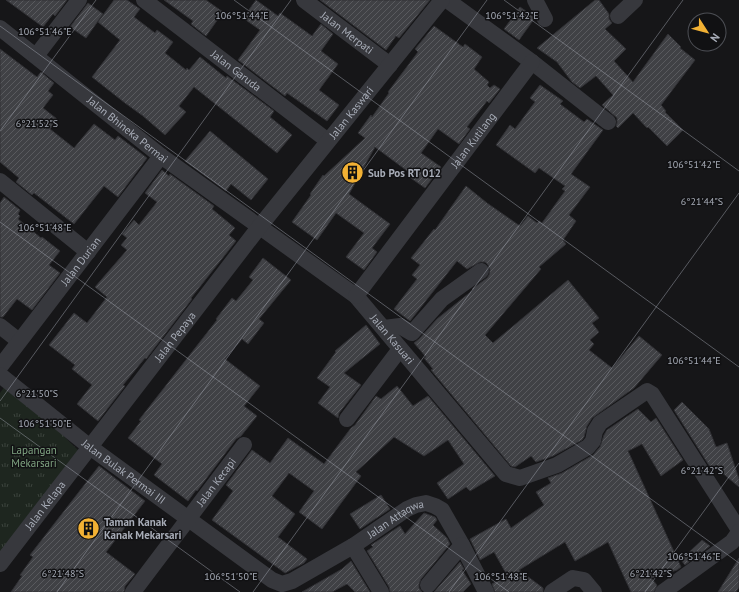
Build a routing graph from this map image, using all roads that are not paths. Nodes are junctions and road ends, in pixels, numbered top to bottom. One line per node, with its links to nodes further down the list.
1 (79, 0): 11 (street)
2 (144, 0): 15 (street, Jalan Garuda)
3 (304, 0): 13 (street, Jalan Merpati)
4 (442, 0): 13 (street, Jalan Kaswari)
5 (447, 0): 12 (street)
6 (535, 0): 9 (street)
7 (635, 0): 8 (street)
8 (618, 16)
9 (545, 19)
10 (0, 28): 11 (street, Jalan Bhineka Permai)
11 (36, 56): 16 (street, Jalan Bhineka Permai)
12 (532, 62): 14 (street); 21 (street, Jalan Kutilang)
13 (390, 65): 15 (street, Jalan Kaswari)
14 (608, 122)
15 (328, 141): 18 (street, Jalan Kaswari)
16 (161, 156): 18 (street, Jalan Bhineka Permai); 19 (street, Jalan Durian)
17 (0, 181): 19 (street)
18 (260, 226): 21 (street, Jalan Kasuari); 30 (street, Jalan Pepaya)
19 (88, 252): 24 (street, Jalan Durian)
20 (481, 272): 23 (street)
21 (356, 296): 23 (street, Jalan Kasuari)
22 (0, 326): 24 (street)
23 (384, 328): 25 (street, Jalan Kasuari)
24 (19, 341): 26 (street, Jalan Durian)
25 (400, 349): 28 (street); 32 (street, Jalan Kasuari)
26 (0, 367)
27 (0, 375): 30 (street, Jalan Bulak Permai III)
28 (347, 419)
29 (244, 445): 31 (street, Jalan Kecapi)
30 (90, 447): 31 (street, Jalan Bulak Permai III); 35 (street, Jalan Kelapa)
31 (189, 519): 36 (street, Jalan Bulak Permai III); 38 (street, Jalan Kecapi)
32 (739, 531): 43 (street)
33 (462, 545): 34 (street, Jalan Attaqwa); 37 (street); 40 (street, Jalan Attaqwa)
34 (353, 546): 36 (street, Jalan Attaqwa); 39 (street)
35 (0, 564)
36 (292, 581)
37 (428, 585)
38 (134, 592)
39 (381, 592)
40 (486, 592)
41 (552, 592): 42 (street)
42 (594, 592)
43 (663, 592)

